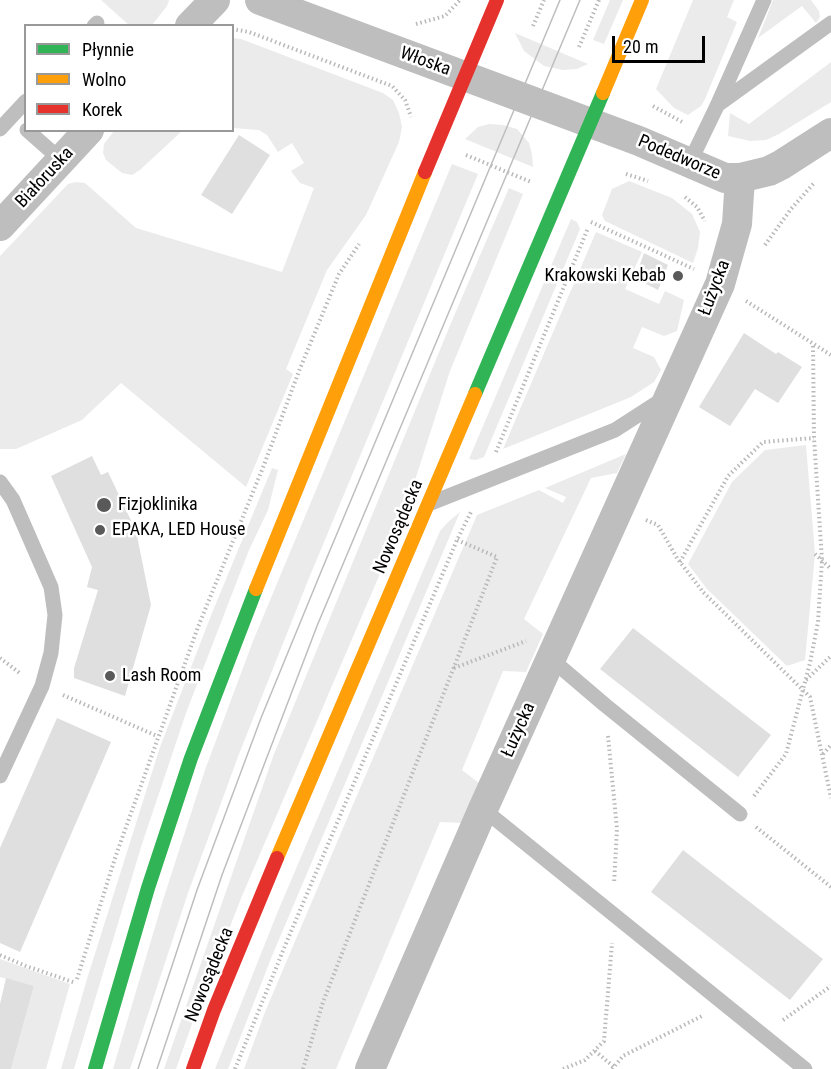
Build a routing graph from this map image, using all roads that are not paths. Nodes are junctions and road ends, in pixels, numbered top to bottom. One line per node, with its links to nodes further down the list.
1 (215, 0): 7 (street)
2 (260, 0): 8 (street, Włoska)
3 (497, 0): 8 (main road)
4 (642, 0): 12 (main road, Nowosądecka)
5 (764, 0): 10 (lane)
6 (831, 23): 10 (lane)
7 (192, 24)
8 (464, 76): 12 (street, Włoska); 29 (main road)
9 (24, 103): 11 (lane)
10 (717, 106): 19 (lane)
11 (12, 116): 13 (lane); 14 (lane)
12 (590, 123): 19 (street, Podedworze); 24 (main road, Nowosądecka)
13 (24, 128)
14 (0, 129)
15 (28, 132): 18 (lane)
16 (87, 132): 18 (street, Białoruska)
17 (831, 134): 20 (street, Podedworze)
18 (61, 160): 21 (street, Białoruska)
19 (689, 164): 20 (street, Podedworze)
20 (740, 178): 22 (street, Łużycka)
21 (0, 226)
22 (671, 393): 24 (lane); 25 (street, Łużycka)
23 (0, 482): 26 (lane)
24 (428, 504): 30 (main road, Nowosądecka)
25 (551, 659): 27 (street, Łużycka); 28 (lane)
26 (0, 776)
27 (483, 809): 31 (street, Łużycka); 32 (lane)
28 (740, 814)
29 (95, 1069)
30 (193, 1069)
31 (370, 1069)
32 (805, 1069)

